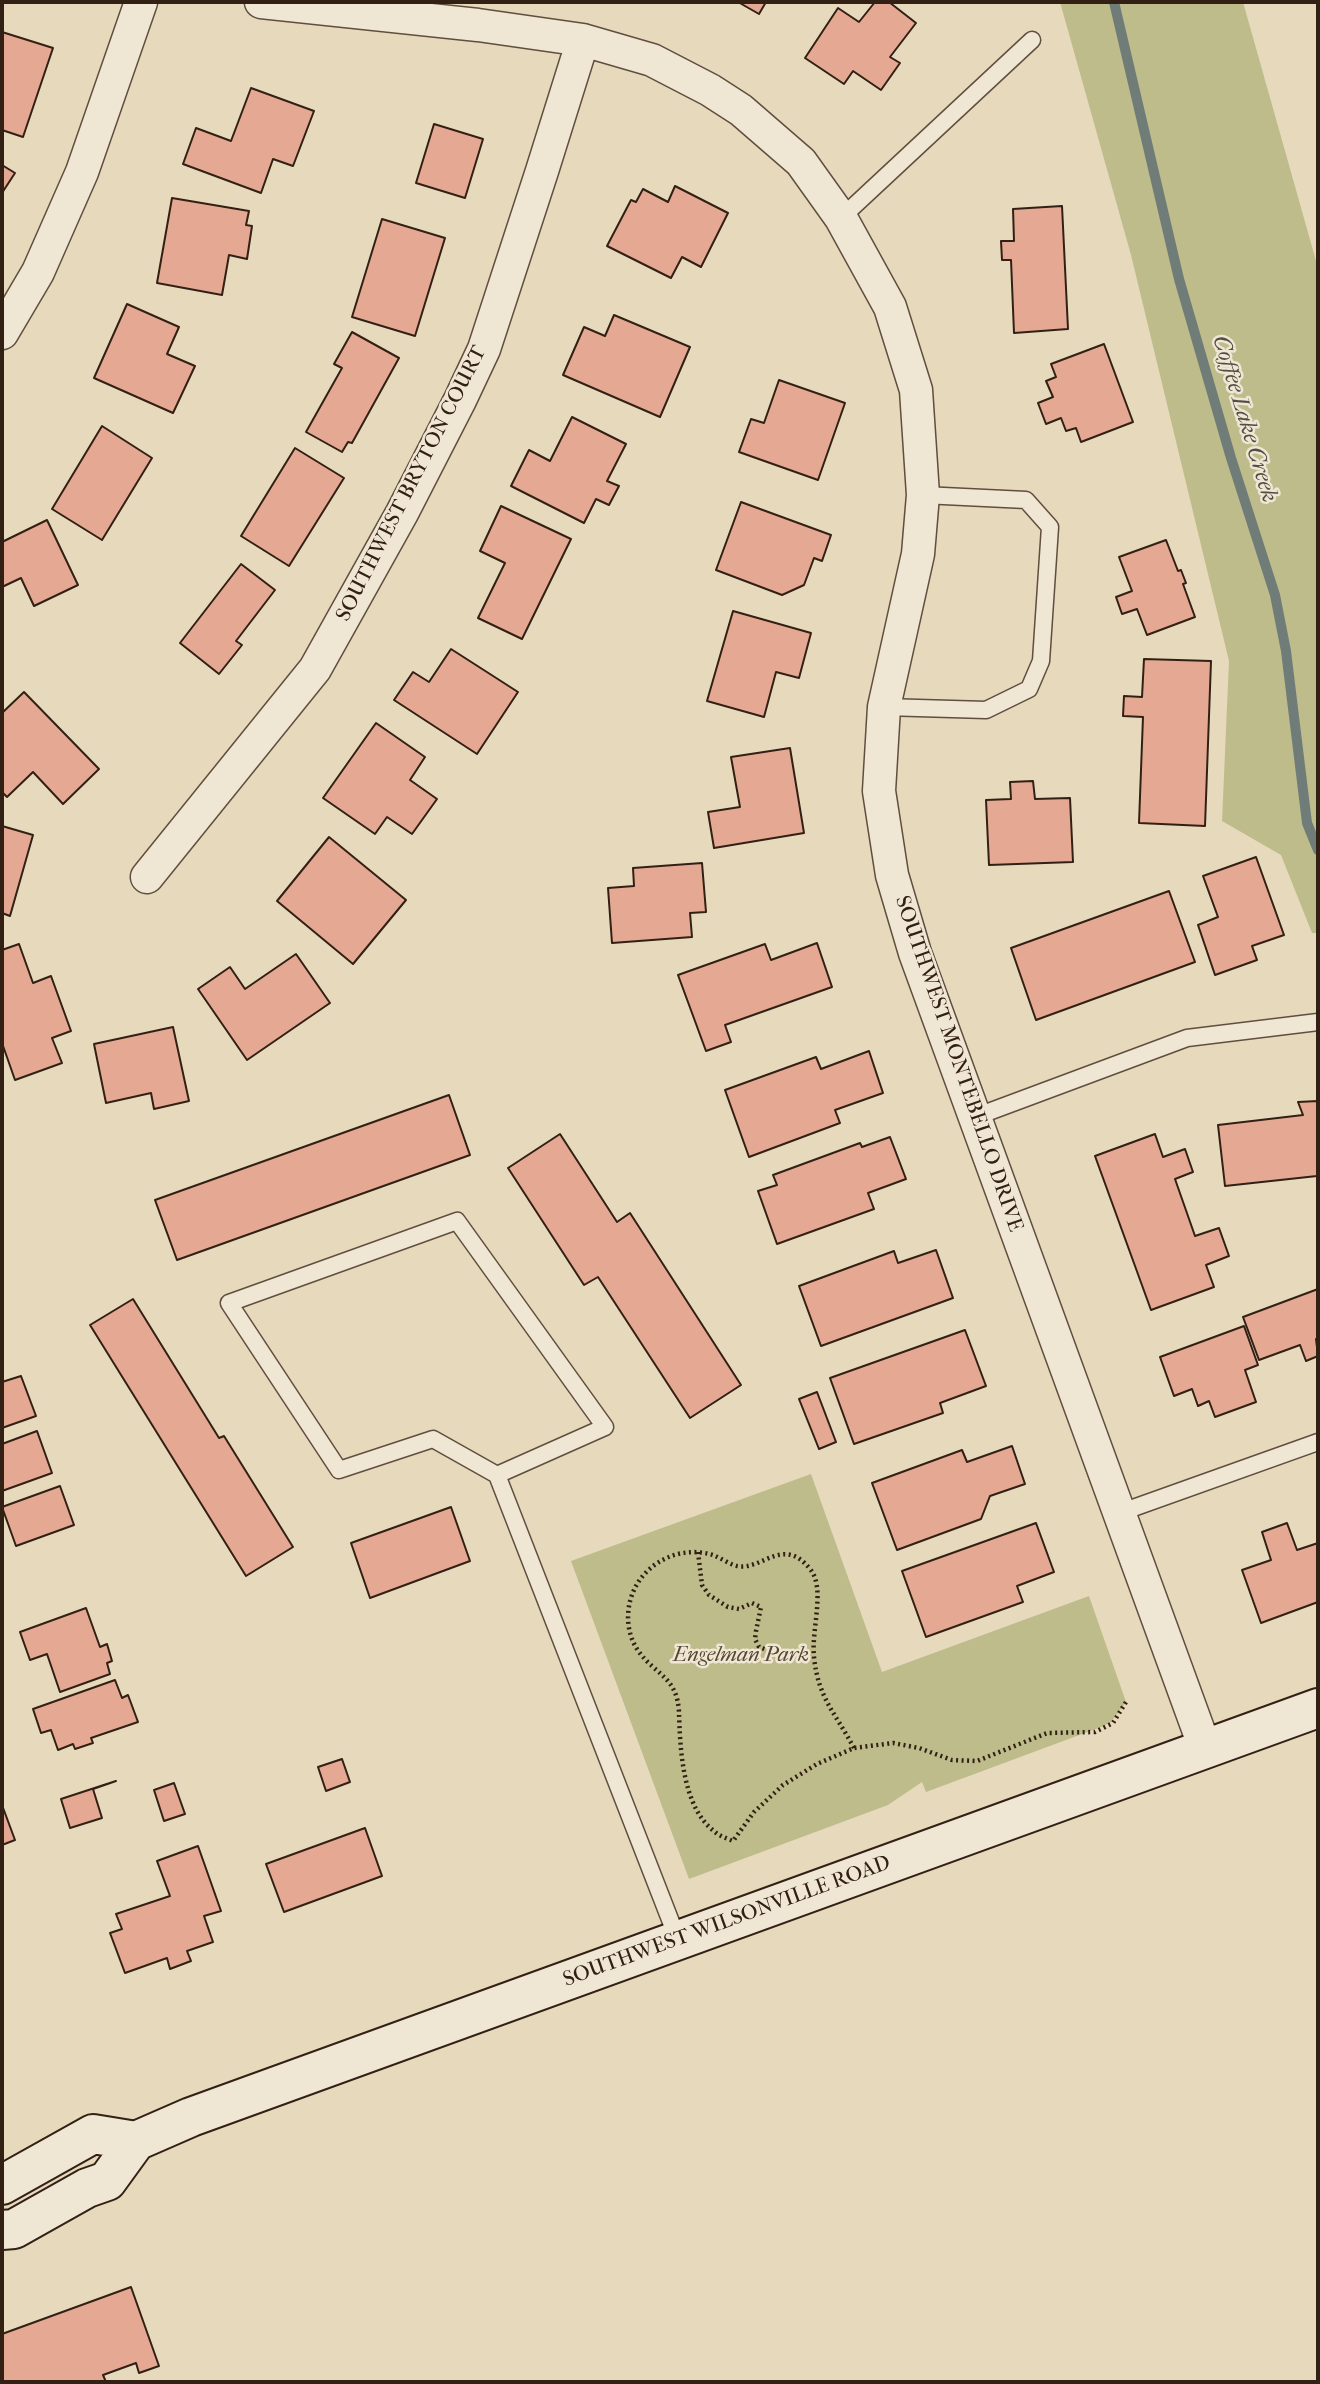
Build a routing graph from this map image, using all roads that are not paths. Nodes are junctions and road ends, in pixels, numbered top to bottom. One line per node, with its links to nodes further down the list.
1 (141, 2): 6 (street)
2 (261, 2): 3 (street, SOUTHWEST MONTEBELLO DRIVE)
3 (583, 40): 5 (street, SOUTHWEST MONTEBELLO DRIVE); 9 (street, SOUTHWEST BRYTON COURT)
4 (1032, 40): 5 (lane)
5 (841, 218): 7 (street, SOUTHWEST MONTEBELLO DRIVE)
6 (2, 334)
7 (923, 495): 8 (street, SOUTHWEST MONTEBELLO DRIVE); 8 (lane)
8 (884, 707): 11 (street, SOUTHWEST MONTEBELLO DRIVE)
9 (147, 877)
10 (1318, 1022): 11 (lane)
11 (975, 1116): 14 (street, SOUTHWEST MONTEBELLO DRIVE)
12 (1318, 1442): 14 (lane)
13 (497, 1475): 13 (lane); 17 (lane)
14 (1119, 1513): 16 (street, SOUTHWEST MONTEBELLO DRIVE)
15 (1318, 1708): 16 (main road, SOUTHWEST WILSONVILLE ROAD)
16 (1205, 1748): 17 (main road, SOUTHWEST WILSONVILLE ROAD)
17 (678, 1940): 18 (main road, SOUTHWEST WILSONVILLE ROAD)
18 (136, 2141): 19 (main road); 20 (main road)
19 (2, 2185)
20 (2, 2230)

